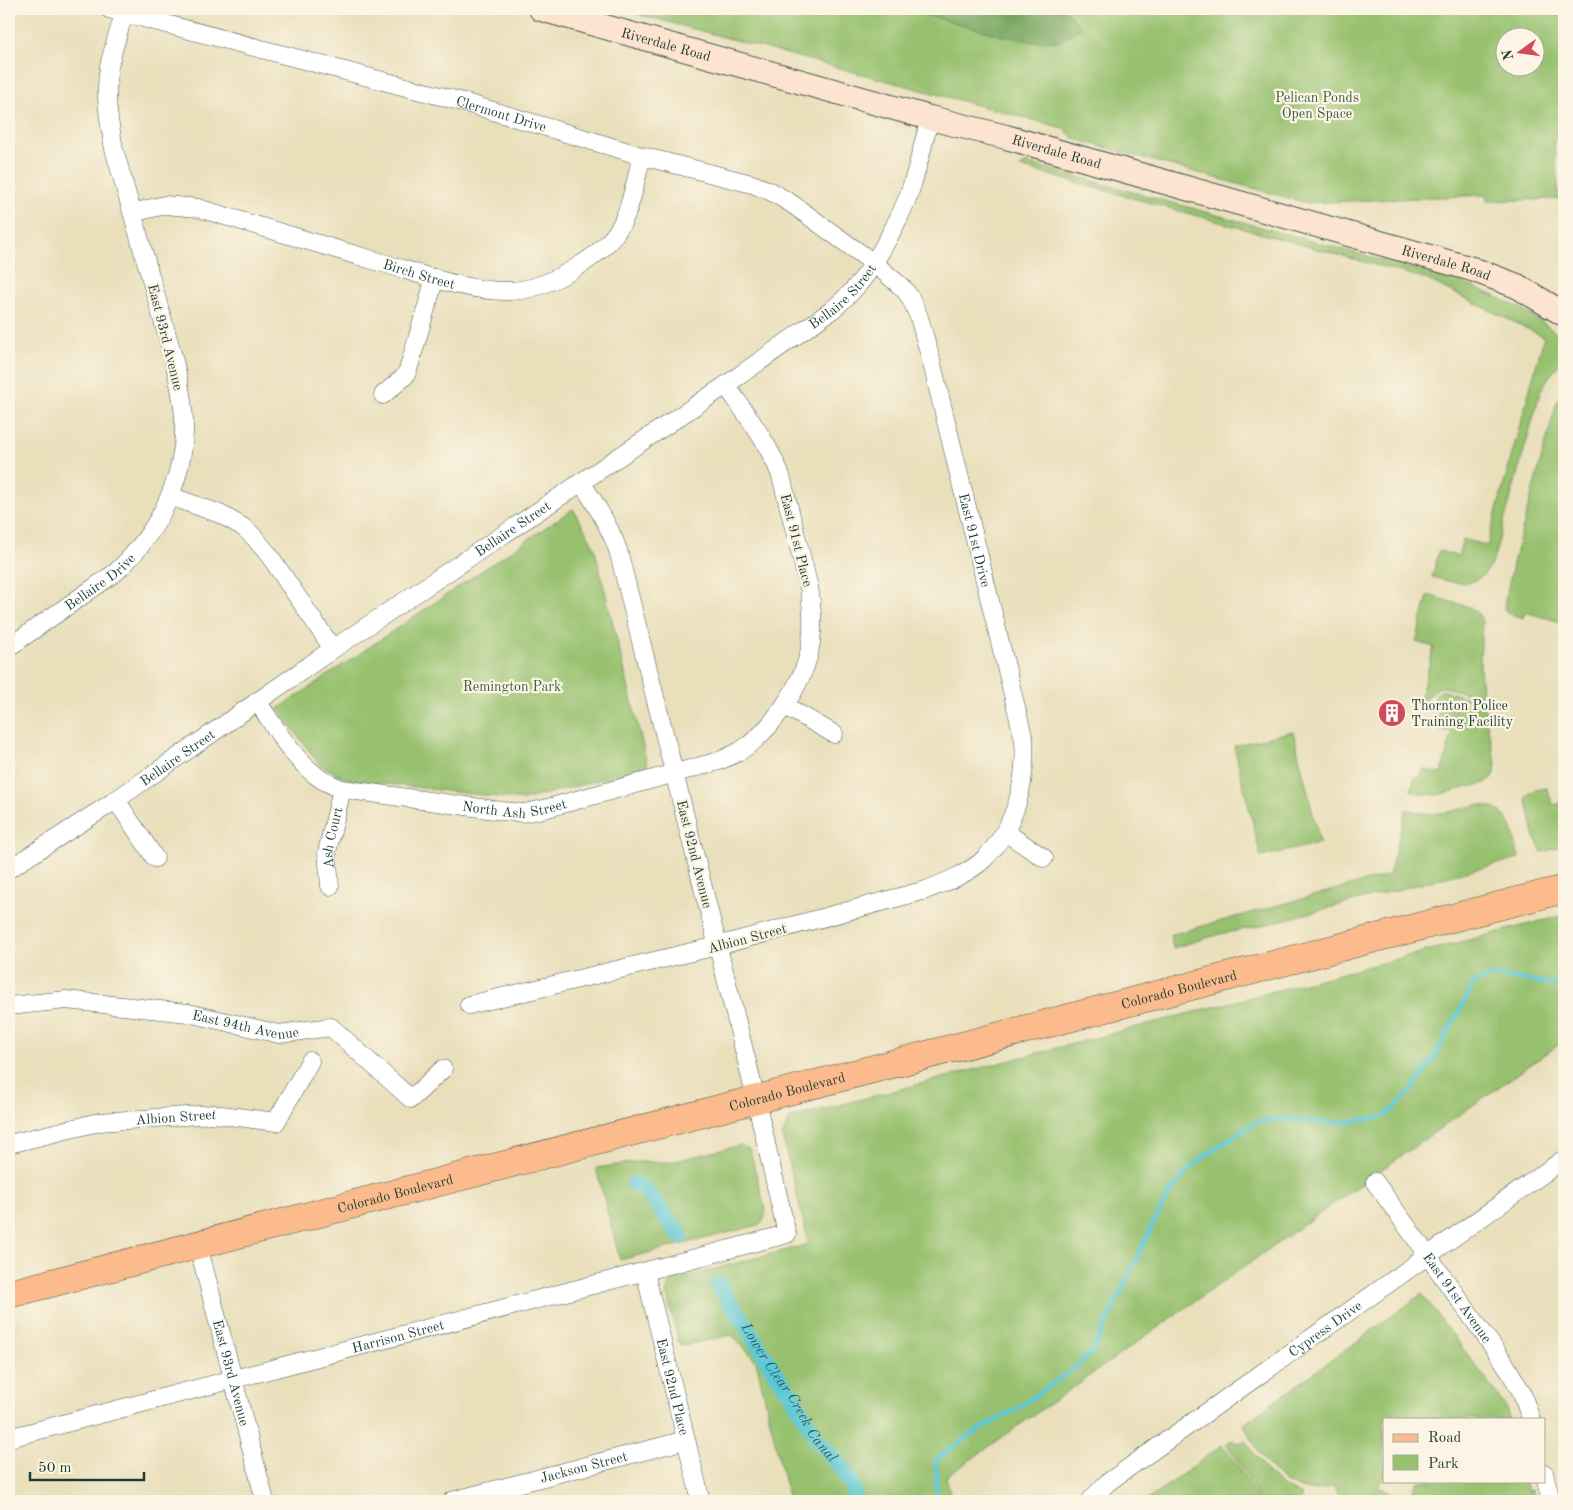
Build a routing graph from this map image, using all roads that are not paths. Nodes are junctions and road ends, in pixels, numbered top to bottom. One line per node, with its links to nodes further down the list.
1 (540, 9): 3 (street, Riverdale Road)
2 (116, 11): 4 (street, Clermont Drive); 5 (street, East 93rd Avenue)
3 (930, 118): 6 (street, Bellaire Street); 8 (street, Riverdale Road)
4 (642, 156): 6 (street, Clermont Drive); 7 (street, Birch Street)
5 (132, 212): 7 (street, Birch Street); 12 (street, East 93rd Avenue)
6 (875, 264): 9 (street, Bellaire Street); 21 (street, East 91st Drive)
7 (435, 278): 10 (street)
8 (1564, 314)
9 (726, 385): 11 (street, Bellaire Street); 16 (street, East 91st Place)
10 (383, 395)
11 (581, 482): 14 (street, Bellaire Street); 18 (street, East 92nd Avenue)
12 (170, 496): 13 (street, Bellaire Drive); 14 (street)
13 (9, 647)
14 (333, 649): 15 (street, Bellaire Street)
15 (257, 701): 19 (street, North Ash Street); 20 (street, Bellaire Street)
16 (785, 706): 17 (street); 18 (street, North Ash Street)
17 (834, 734)
18 (675, 774): 19 (street, North Ash Street); 27 (street, East 92nd Avenue)
19 (342, 789): 25 (street, Ash Court)
20 (116, 800): 22 (street); 24 (street, Bellaire Street)
21 (1005, 832): 23 (street); 27 (street, Albion Street)
22 (155, 858)
23 (1044, 858)
24 (9, 869)
25 (330, 886)
26 (1564, 889): 32 (main road, Colorado Boulevard)
27 (717, 946): 28 (street, Albion Street); 32 (street, East 92nd Avenue)
28 (469, 1005)
29 (9, 1006): 31 (street, East 94th Avenue)
30 (310, 1062): 33 (street, Albion Street)
31 (443, 1069)
32 (756, 1100): 36 (street, East 92nd Avenue); 37 (main road, Colorado Boulevard)
33 (9, 1144)
34 (1564, 1159): 38 (street, Cypress Drive)
35 (1375, 1182): 38 (street, East 91st Avenue)
36 (787, 1234): 39 (street, Harrison Street)
37 (198, 1245): 40 (main road, Colorado Boulevard); 41 (street, East 93rd Avenue)
38 (1428, 1256): 42 (street, East 91st Avenue); 49 (street, Cypress Drive)
39 (645, 1272): 41 (street, Harrison Street); 44 (street, East 92nd Place)
40 (9, 1294)
41 (232, 1379): 43 (street, Harrison Street); 46 (street, East 93rd Avenue)
42 (1531, 1418)
43 (9, 1438)
44 (686, 1440): 47 (street, Jackson Street); 48 (street, East 92nd Place)
45 (1546, 1481): 50 (street)
46 (265, 1501)
47 (452, 1501)
48 (701, 1501)
49 (1090, 1501)
50 (1551, 1501)

